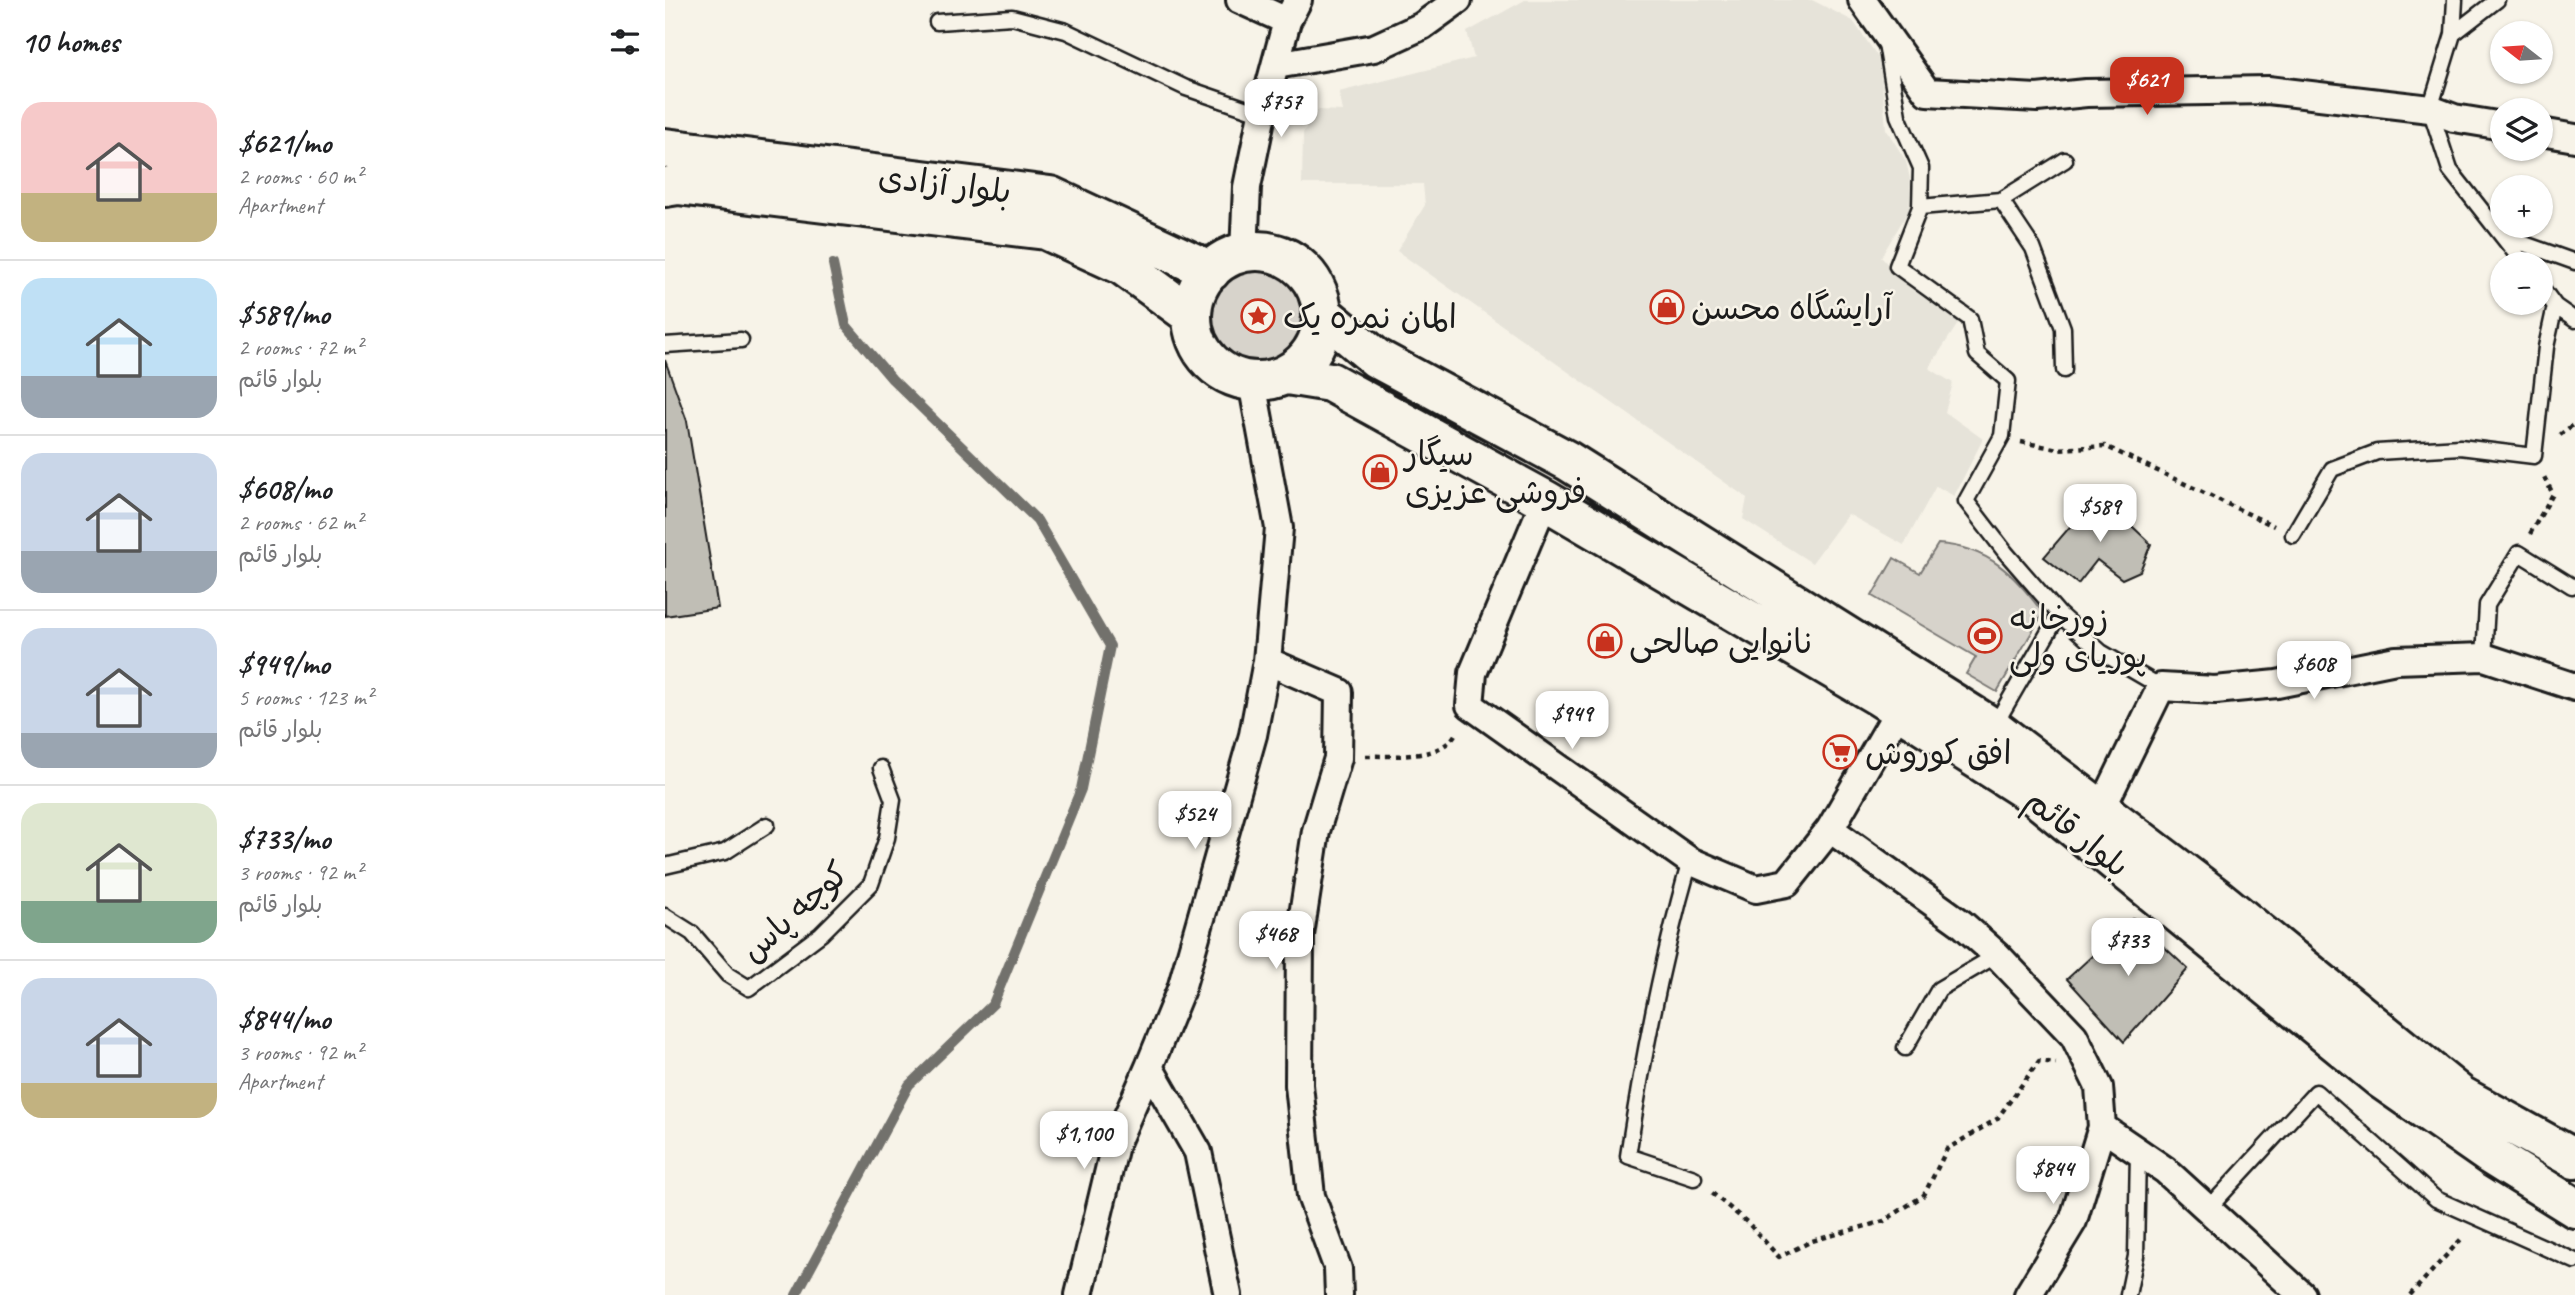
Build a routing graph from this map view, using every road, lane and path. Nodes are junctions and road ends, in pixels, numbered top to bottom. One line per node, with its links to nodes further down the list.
1 (1240, 0): 6 (street)
2 (1458, 0): 10 (street)
3 (1862, 0): 8 (street)
4 (2455, 0): 9 (lane)
5 (2497, 0): 9 (lane)
6 (1293, 11): 10 (street)
7 (937, 22): 12 (lane)
8 (1884, 27): 11 (street); 20 (lane)
9 (2453, 34): 11 (lane)
10 (1276, 65): 12 (street)
11 (2430, 110): 13 (street); 22 (lane)
12 (1262, 114): 25 (street)
13 (2490, 124)
14 (2553, 134): 15 (street)
15 (2575, 138)
16 (674, 148): 21 (main road, بلوار آزادی)
17 (2065, 160): 19 (lane)
18 (671, 186): 21 (main road, بلوار آزادی)
19 (2001, 200): 20 (lane); 36 (lane)
20 (1920, 207): 39 (lane)
21 (1048, 213): 28 (main road, بلوار آزادی); 32 (main road, بلوار آزادی)
22 (2490, 221)
23 (2504, 238): 26 (lane)
24 (2506, 238): 27 (lane)
25 (1244, 252): 28 (main road); 31 (main road)
26 (2515, 252)
27 (2575, 262)
28 (1211, 271): 32 (main road)
29 (2553, 303): 30 (lane)
30 (2555, 306): 33 (lane); 40 (lane)
31 (1323, 314): 37 (main road); 52 (main road, بلوار قائم)
32 (1192, 316): 37 (main road)
33 (2575, 320)
34 (741, 340): 35 (lane)
35 (665, 345)
36 (2064, 370)
37 (1270, 378): 41 (main road, بلوار قائم); 47 (street)
38 (2575, 423): 40 (path)
39 (1997, 448): 42 (path); 45 (lane)
40 (2534, 456): 42 (lane); 43 (path)
41 (1545, 500): 50 (street); 51 (main road, بلوار قائم)
42 (2293, 535)
43 (2519, 553): 44 (lane); 46 (lane)
44 (2571, 586)
45 (2059, 614): 49 (lane); 52 (lane)
46 (2484, 657): 48 (street); 49 (street)
47 (1267, 661): 53 (street); 64 (street)
48 (2575, 687)
49 (2161, 688): 55 (street)
50 (1469, 705): 53 (path); 58 (street)
51 (1899, 710): 55 (main road, بلوار قائم); 57 (street)
52 (1993, 728): 55 (main road, بلوار قائم)
53 (1338, 758): 75 (street)
54 (881, 768): 60 (lane, کوچه پاس)
55 (2081, 808): 67 (main road, بلوار قائم); 69 (main road, بلوار قائم)
56 (768, 825): 59 (lane)
57 (1830, 829): 58 (street); 61 (street)
58 (1691, 861): 68 (lane)
59 (665, 866)
60 (665, 916)
61 (1997, 955): 62 (lane); 63 (street)
62 (1905, 1048)
63 (2088, 1066): 65 (street); 68 (path)
64 (1149, 1067): 73 (street); 74 (street)
65 (2102, 1127): 66 (street); 76 (street)
66 (2138, 1152): 70 (street); 77 (lane)
67 (2575, 1159)
68 (1694, 1178)
69 (2575, 1208)
70 (2208, 1209): 71 (lane); 78 (street)
71 (2478, 1219): 72 (lane); 79 (path)
72 (2575, 1261)
73 (1079, 1295)
74 (1228, 1295)
75 (1339, 1295)
76 (2028, 1295)
77 (2128, 1295)
78 (2302, 1295)
79 (2410, 1295)

